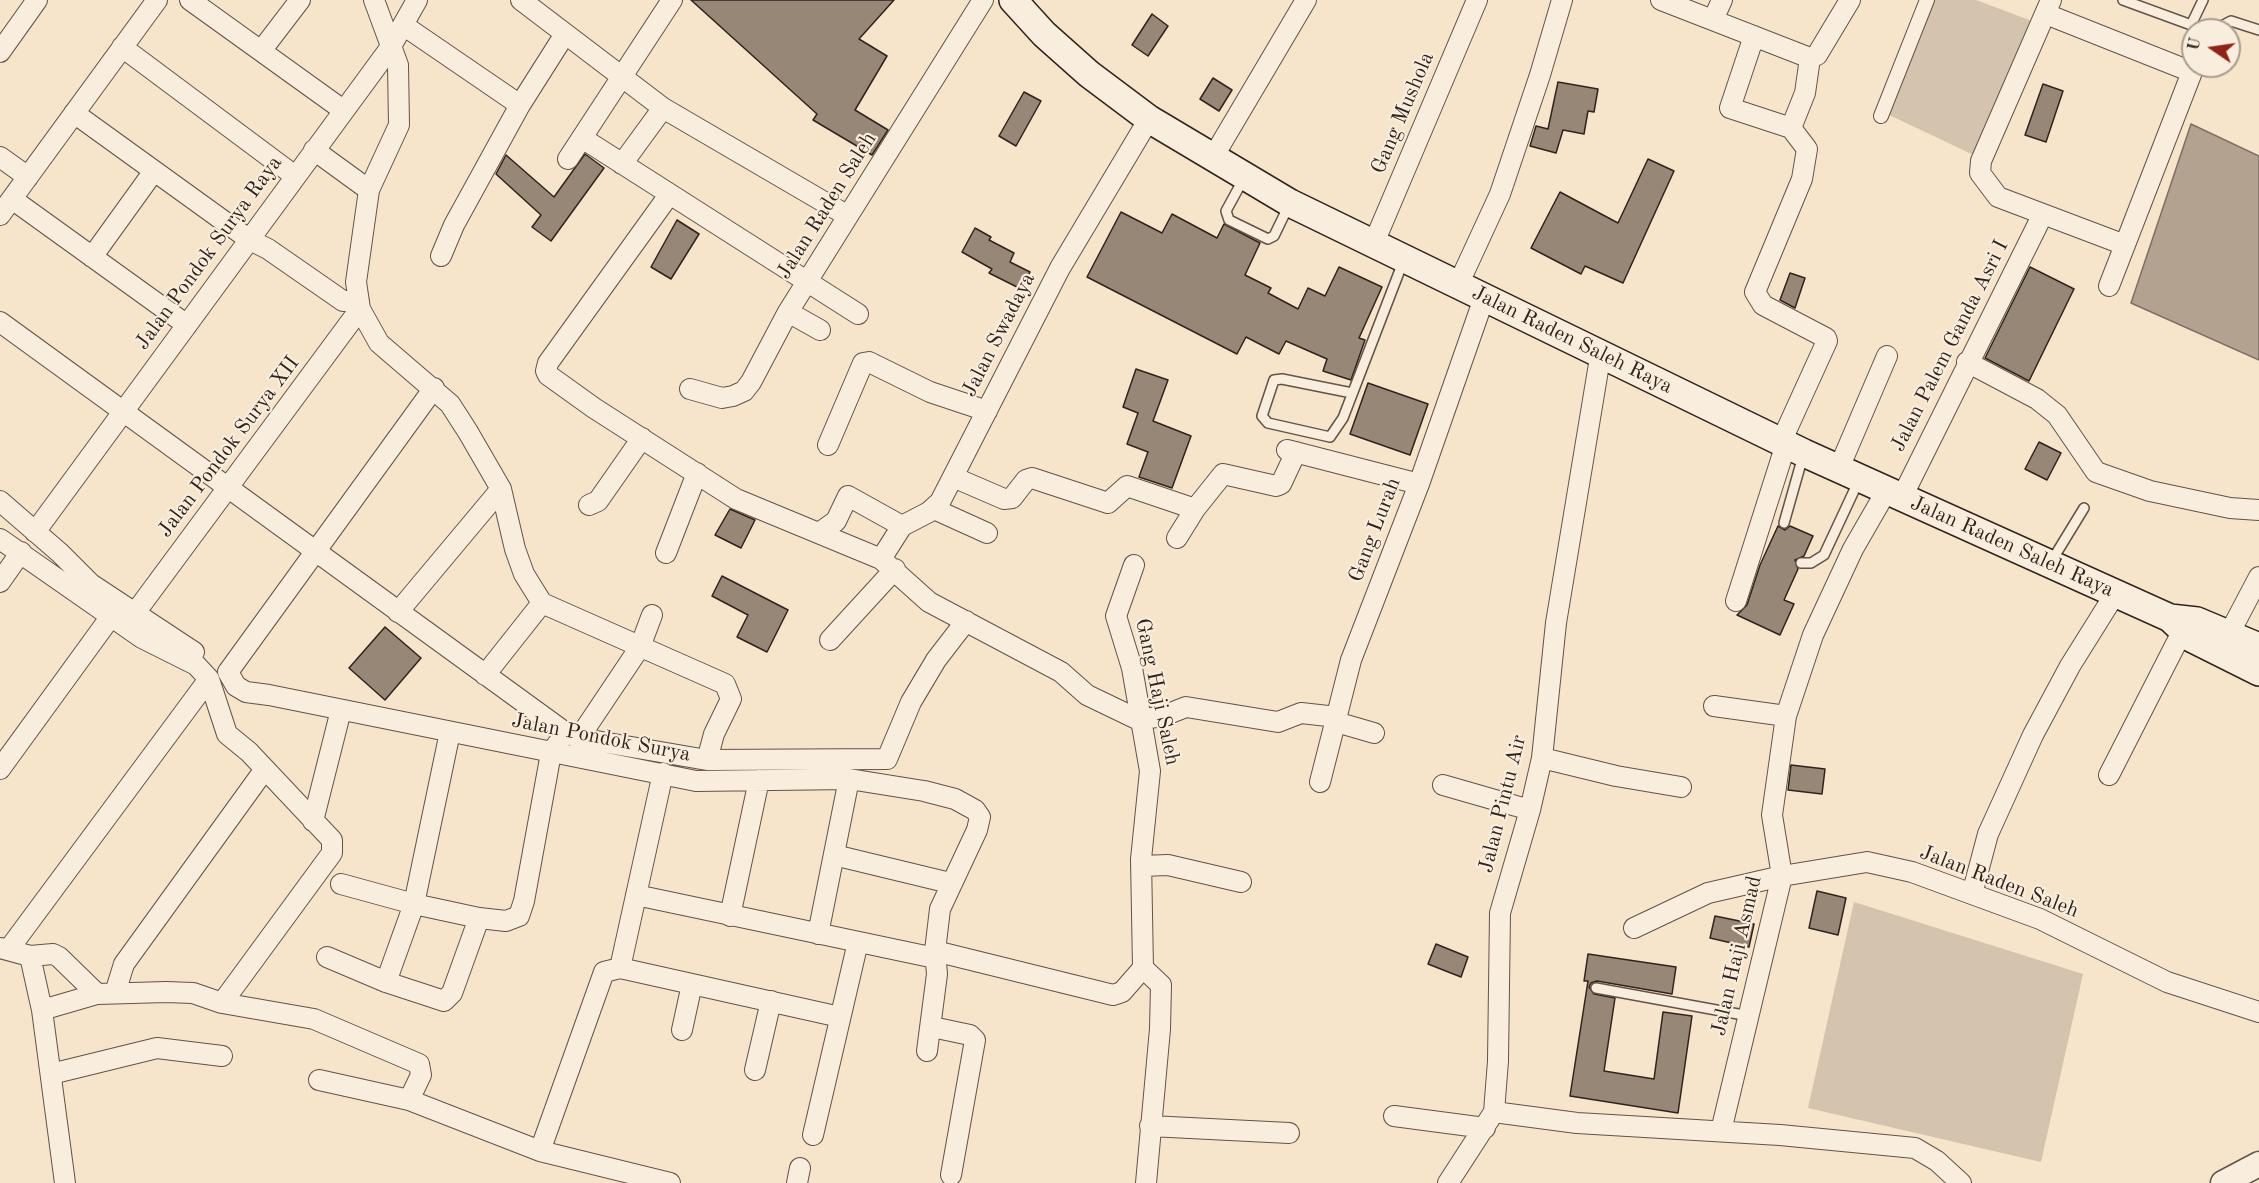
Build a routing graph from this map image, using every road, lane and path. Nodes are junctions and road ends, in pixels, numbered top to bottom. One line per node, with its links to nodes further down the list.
1 (37, 0): 32 (street)
2 (157, 0): 29 (street)
3 (190, 0): 31 (street)
4 (300, 0): 31 (street)
5 (374, 0): 30 (street)
6 (417, 0): 25 (street, Jalan Pondok Surya Raya)
7 (521, 0): 27 (street)
8 (672, 0): 34 (street)
9 (983, 0): 57 (street, Jalan Raden Saleh)
10 (1013, 0): 40 (main road, Jalan Raden Saleh Raya)
11 (1306, 0): 46 (street)
12 (1477, 0): 60 (street, Gang Mushola)
13 (1562, 0): 66 (street)
14 (1662, 0): 22 (street)
15 (1722, 0): 22 (street)
16 (1850, 0): 33 (street)
17 (1927, 0): 39 (street)
18 (2123, 0): 23 (lane)
19 (2203, 0): 21 (lane)
20 (2049, 7): 58 (street); 61 (street)
21 (2194, 18)
22 (1713, 20): 28 (street)
23 (2181, 21)
24 (2241, 24): 26 (lane)
25 (403, 25): 30 (street, Jalan Pondok Surya Raya); 35 (street)
26 (2259, 30)
27 (565, 34): 34 (street); 35 (street)
28 (1754, 36): 33 (street); 41 (street)
29 (122, 47): 38 (street); 50 (street)
30 (390, 48): 37 (street, Jalan Pondok Surya Raya); 52 (street)
31 (261, 51): 37 (street)
32 (0, 52)
33 (1810, 58): 41 (street)
34 (622, 78): 36 (street); 42 (street)
35 (520, 105): 62 (street)
36 (663, 108): 47 (street); 57 (street)
37 (343, 110): 43 (street, Jalan Pondok Surya Raya)
38 (75, 113): 48 (street); 49 (street)
39 (1881, 117)
40 (1149, 119): 46 (main road, Jalan Raden Saleh Raya); 82 (street, Jalan Swadaya)
41 (1791, 128): 85 (street)
42 (582, 138): 45 (street); 47 (street)
43 (314, 150): 50 (street, Jalan Pondok Surya Raya); 52 (street)
44 (0, 157): 49 (street)
45 (568, 159)
46 (1212, 159): 51 (main road, Jalan Raden Saleh Raya)
47 (622, 164): 53 (street)
48 (154, 171): 59 (street); 63 (street)
49 (28, 177): 54 (street)
50 (295, 177): 59 (street, Jalan Pondok Surya Raya)
51 (1244, 177): 55 (main road, Jalan Raden Saleh Raya); 55 (lane)
52 (369, 190): 69 (street)
53 (669, 195): 65 (street); 83 (street)
54 (12, 199): 56 (street); 63 (street)
55 (1290, 203): 60 (main road, Jalan Raden Saleh Raya)
56 (0, 215)
57 (848, 216): 65 (street, Jalan Raden Saleh)
58 (2042, 216): 61 (street); 77 (street, Jalan Palem Ganda Asri I)
59 (250, 240): 69 (street); 73 (street, Jalan Pondok Surya Raya)
60 (1373, 245): 64 (main road, Jalan Raden Saleh Raya)
61 (2125, 245): 67 (street)
62 (441, 256)
63 (92, 257): 73 (street)
64 (1404, 260): 66 (main road, Jalan Raden Saleh Raya); 80 (lane)
65 (807, 284): 70 (street, Jalan Raden Saleh); 71 (street)
66 (1458, 285): 68 (main road, Jalan Raden Saleh Raya)
67 (2109, 286)
68 (1484, 298): 75 (main road, Jalan Raden Saleh Raya); 89 (street, Gang Lurah)
69 (360, 305): 78 (street); 90 (street, Jalan Pondok Surya XII)
70 (788, 312): 74 (street); 79 (street, Jalan Raden Saleh)
71 (858, 314)
72 (0, 322): 81 (street)
73 (186, 325): 81 (street, Jalan Pondok Surya Raya)
74 (820, 330)
75 (1601, 352): 85 (main road, Jalan Raden Saleh Raya); 141 (street, Jalan Pintu Air)
76 (1887, 356): 87 (street)
77 (1967, 362): 92 (street, Jalan Palem Ganda Asri I); 98 (street)
78 (434, 388): 91 (street); 106 (street)
79 (690, 389)
80 (1352, 393): 80 (lane)
81 (123, 411): 90 (street); 101 (street, Jalan Pondok Surya Raya)
82 (987, 411): 84 (street); 88 (street, Jalan Swadaya)
83 (642, 438): 86 (street); 94 (street)
84 (828, 445)
85 (1790, 446): 87 (main road, Jalan Raden Saleh Raya); 99 (lane); 116 (street)
86 (697, 473): 102 (street); 108 (street)
87 (1849, 473): 92 (main road, Jalan Raden Saleh Raya); 109 (lane)
88 (952, 477): 96 (street, Jalan Swadaya); 97 (street)
89 (1419, 484): 97 (street); 135 (street, Gang Lurah)
90 (228, 488): 106 (street); 119 (street, Jalan Pondok Surya XII)
91 (501, 489): 117 (street); 118 (street)
92 (1895, 494): 111 (main road, Jalan Raden Saleh Raya); 134 (street, Jalan Haji Asmad)
93 (0, 501): 101 (street, Jalan Pondok Surya)
94 (589, 506)
95 (2084, 508): 111 (lane)
96 (933, 509): 100 (street, Jalan Swadaya); 103 (street)
97 (1195, 510): 104 (street)
98 (2259, 510)
99 (1784, 523)
100 (902, 526): 102 (street); 110 (street, Jalan Swadaya)
101 (35, 532): 119 (street, Jalan Pondok Surya)
102 (819, 534): 110 (street)
103 (987, 534)
104 (1177, 538)
105 (0, 539): 107 (street)
106 (315, 551): 118 (street); 128 (street)
107 (21, 552): 114 (street); 120 (street)
108 (666, 553)
109 (1801, 563)
110 (888, 564): 122 (street); 125 (street, Jalan Swadaya)
111 (2050, 564): 115 (main road, Jalan Raden Saleh Raya)
112 (1134, 565): 136 (street, Gang Haji Saleh)
113 (2259, 576): 124 (street)
114 (0, 582)
115 (2115, 594): 123 (main road, Jalan Raden Saleh Raya); 160 (street)
116 (1736, 601)
117 (542, 603): 126 (street); 130 (street)
118 (398, 612): 130 (street)
119 (135, 613): 128 (street, Jalan Pondok Surya)
120 (112, 615): 131 (street); 143 (street)
121 (652, 615): 126 (street)
122 (966, 621): 136 (street); 142 (street)
123 (2176, 624): 124 (main road, Jalan Raden Saleh Raya); 129 (main road, Jalan Raden Saleh Raya); 146 (street)
124 (2229, 634): 127 (main road, Jalan Raden Saleh Raya)
125 (830, 640)
126 (640, 647): 139 (street); 142 (street)
127 (2259, 647)
128 (228, 672): 133 (street, Jalan Pondok Surya)
129 (2259, 672)
130 (485, 675): 139 (street)
131 (209, 678): 144 (street); 168 (street)
132 (1714, 706): 134 (street)
133 (341, 710): 137 (street, Jalan Pondok Surya); 153 (street)
134 (1786, 716): 156 (street, Jalan Haji Asmad)
135 (1337, 719): 136 (street); 138 (street); 149 (street, Gang Lurah)
136 (1139, 720): 155 (street, Gang Haji Saleh)
137 (450, 732): 140 (street, Jalan Pondok Surya); 162 (street)
138 (1374, 733)
139 (572, 735): 140 (street); 142 (street)
140 (551, 753): 145 (street, Jalan Pondok Surya); 164 (street)
141 (1542, 758): 151 (street); 152 (street, Jalan Pintu Air)
142 (707, 760)
143 (0, 769)
144 (265, 769): 177 (street); 179 (street)
145 (663, 773): 148 (street, Jalan Pondok Surya); 161 (street)
146 (2109, 775)
147 (849, 779): 148 (street, Jalan Pondok Surya); 154 (street); 158 (street, Jalan Pondok Surya)
148 (759, 780): 163 (street)
149 (1320, 782)
150 (1443, 785): 152 (street)
151 (1681, 787)
152 (1530, 810): 193 (street, Jalan Pintu Air)
153 (313, 821)
154 (834, 855): 158 (street); 166 (street)
155 (1141, 866): 157 (street); 172 (street, Gang Haji Saleh)
156 (1782, 876): 160 (street, Jalan Raden Saleh); 165 (street, Jalan Raden Saleh); 182 (street, Jalan Haji Asmad)
157 (1241, 882)
158 (950, 883): 169 (street)
159 (340, 884): 162 (street)
160 (1972, 894): 181 (street, Jalan Raden Saleh)
161 (636, 895): 163 (street); 173 (street)
162 (414, 904): 164 (street); 174 (street)
163 (730, 916): 166 (street)
164 (479, 918): 174 (street)
165 (1634, 928)
166 (818, 934): 167 (street)
167 (858, 942): 169 (street); 183 (street)
168 (5, 948): 170 (street)
169 (935, 955): 172 (street); 184 (street)
170 (30, 956): 177 (street); 180 (street)
171 (327, 957): 174 (street)
172 (1143, 968): 194 (street)
173 (620, 969): 175 (street); 198 (street)
174 (386, 982)
175 (692, 984): 178 (street); 185 (street)
176 (1596, 988): 182 (lane)
177 (106, 993): 179 (street); 180 (street)
178 (771, 1001): 183 (street); 188 (street)
179 (222, 1003): 191 (street)
180 (42, 1010): 189 (street)
181 (2259, 1012)
182 (1749, 1016): 195 (street, Jalan Haji Asmad)
183 (840, 1017): 197 (street)
184 (932, 1027): 186 (street); 200 (street)
185 (682, 1030)
186 (927, 1051)
187 (222, 1056): 189 (street)
188 (755, 1070)
189 (51, 1074): 201 (street)
190 (319, 1080): 191 (street)
191 (409, 1100): 198 (street)
192 (1394, 1116): 193 (street)
193 (1490, 1120): 195 (street); 204 (street, Jalan Pintu Air)
194 (1150, 1126): 196 (street); 203 (street)
195 (1721, 1131): 205 (street)
196 (1289, 1133)
197 (813, 1135)
198 (540, 1150): 202 (street)
199 (2259, 1164): 206 (street)
200 (951, 1175)
201 (65, 1183)
202 (670, 1183)
203 (1146, 1183)
204 (1448, 1183)
205 (1961, 1183)
206 (2223, 1183)

